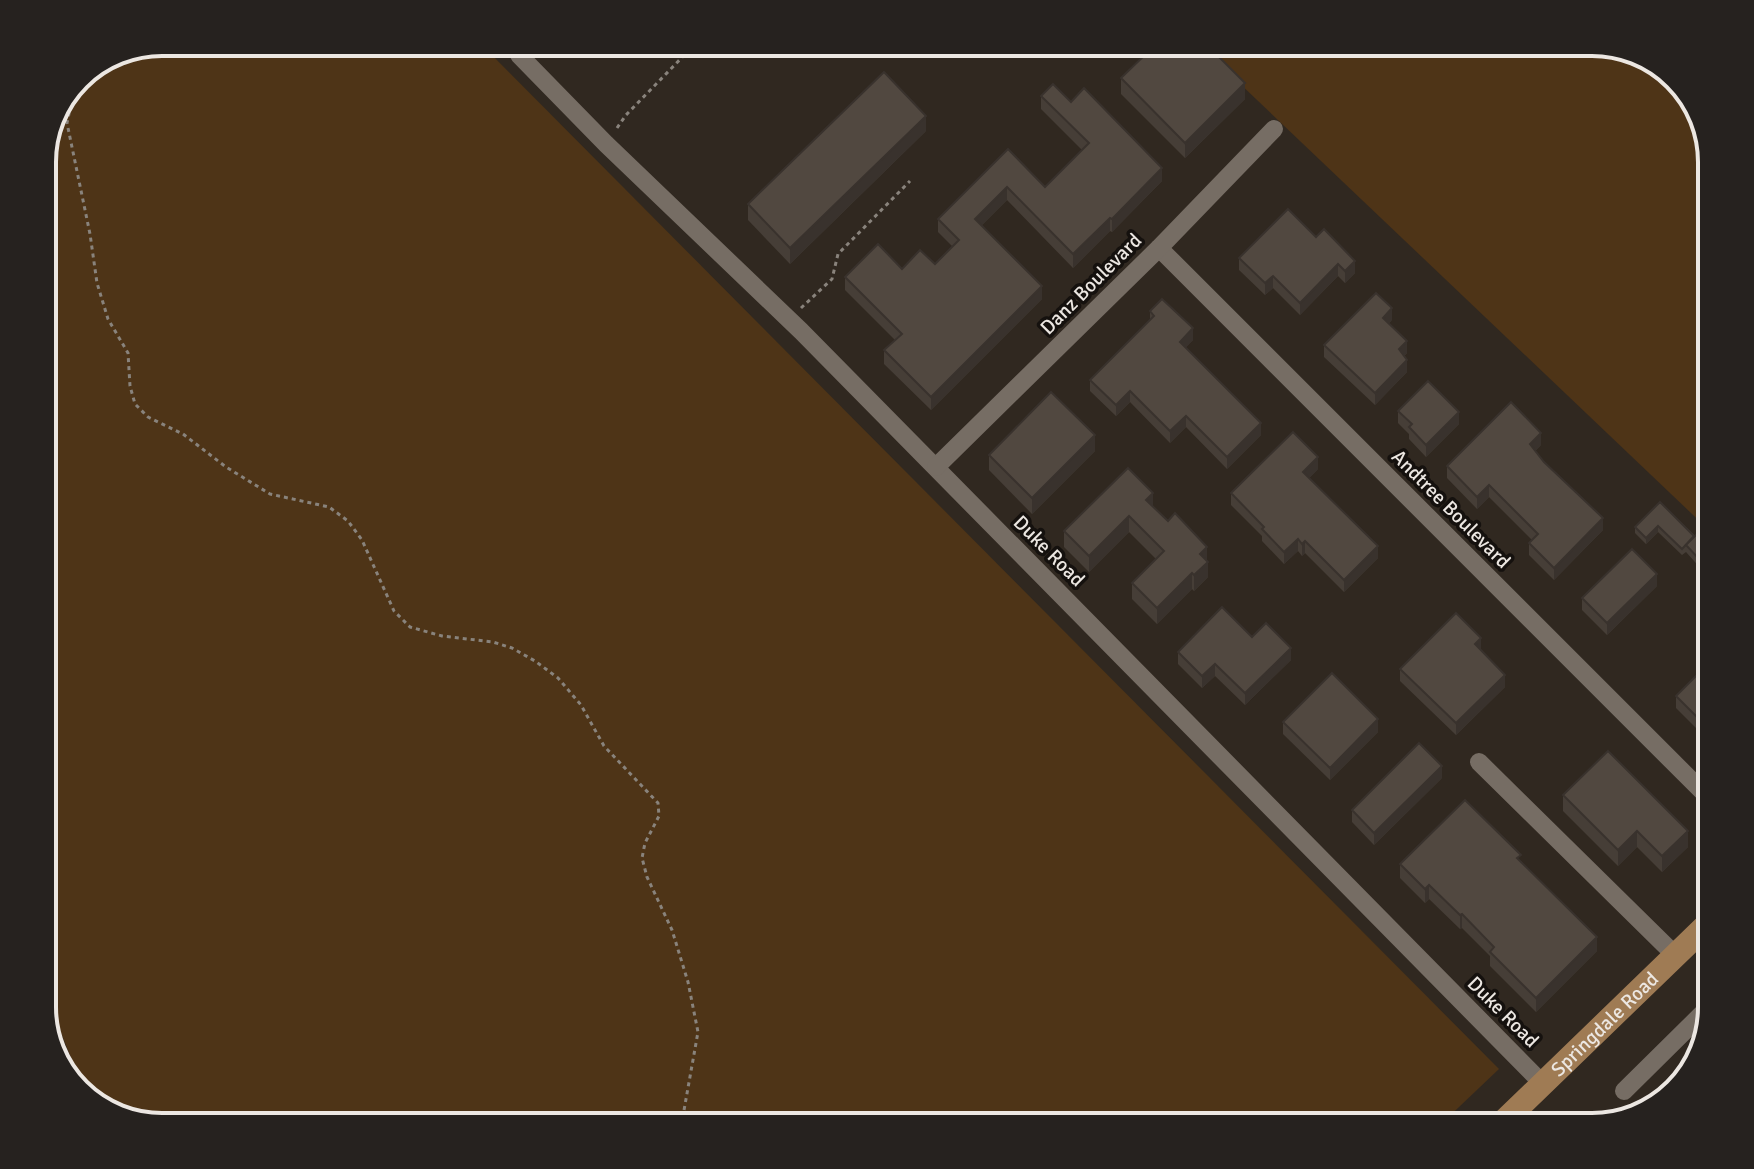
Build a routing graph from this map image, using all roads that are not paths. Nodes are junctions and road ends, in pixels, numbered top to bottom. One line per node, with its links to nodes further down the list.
1 (520, 56): 4 (street, Duke Road)
2 (1274, 129): 3 (street, Danz Boulevard)
3 (1159, 248): 4 (street, Danz Boulevard); 6 (street, Andtree Boulevard)
4 (936, 467): 10 (street, Duke Road)
5 (1479, 762): 8 (street)
6 (1698, 787)
7 (1698, 938): 8 (main road, Springdale Road)
8 (1675, 955): 10 (main road, Springdale Road)
9 (1697, 1019): 11 (street)
10 (1542, 1083): 12 (main road, Springdale Road)
11 (1624, 1091)
12 (1512, 1113)

